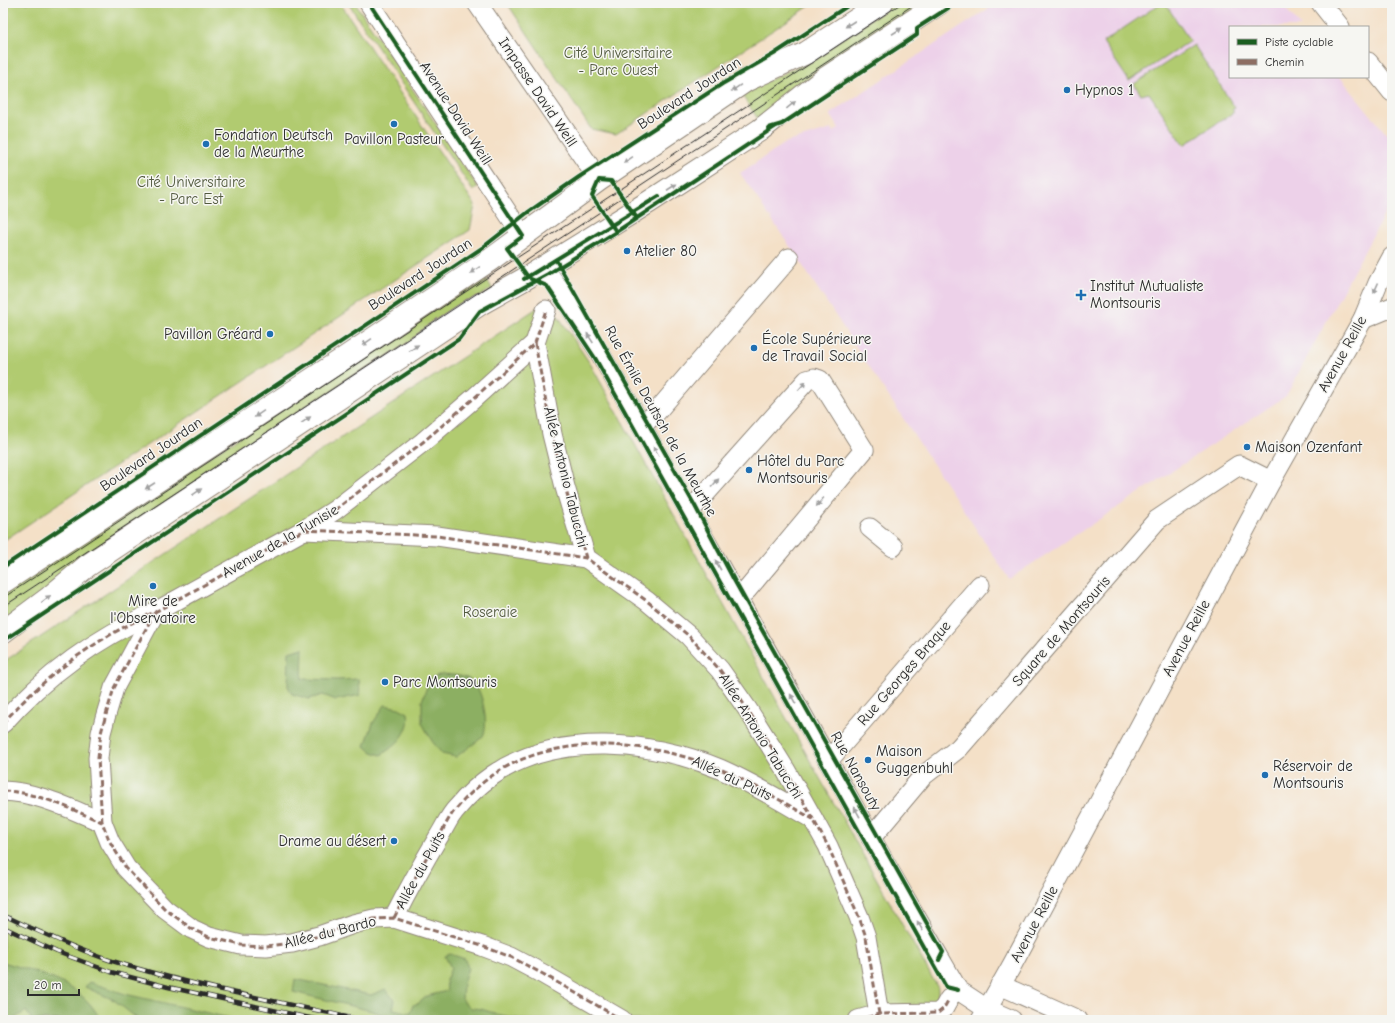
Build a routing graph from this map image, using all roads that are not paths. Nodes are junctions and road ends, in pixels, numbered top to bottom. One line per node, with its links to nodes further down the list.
1 (369, 3): 10 (street, Avenue David Weill)
2 (477, 3): 9 (street, Impasse David Weill)
3 (882, 3): 9 (main road, Boulevard Jourdan, one-way to 9)
4 (940, 3): 13 (main road, one-way to 4)
5 (1321, 3): 6 (street)
6 (1339, 26)
7 (1369, 63): 8 (street)
8 (1392, 92)
9 (599, 180): 10 (main road, Boulevard Jourdan)
10 (523, 236): 25 (main road, Boulevard Jourdan, one-way to 25)
11 (1392, 257): 16 (street, Avenue Reille, one-way to 16)
12 (789, 258): 18 (street)
13 (544, 267): 18 (street, Rue Émile Deutsch de la Meurthe, one-way to 13); 29 (main road, one-way to 13)
14 (1392, 307): 16 (street)
15 (546, 310): 17 (street, Avenue de la Tunisie)
16 (1363, 319): 19 (street, Avenue Reille)
17 (535, 343): 22 (street, Avenue de la Tunisie); 24 (street, Allée Antonio Tabucchi)
18 (641, 425): 20 (street, Rue Émile Deutsch de la Meurthe, one-way to 18)
19 (1271, 481): 35 (street, Square de Montsouris); 37 (street, Avenue Reille)
20 (689, 512): 27 (street, Rue Émile Deutsch de la Meurthe, one-way to 20); 27 (street, one-way to 27)
21 (870, 528): 23 (street)
22 (304, 530): 24 (street); 28 (street, Avenue de la Tunisie)
23 (893, 547)
24 (586, 558): 33 (street, Allée Antonio Tabucchi)
25 (3, 582)
26 (980, 585): 31 (street, Rue Georges Braque)
27 (738, 598): 31 (street, Rue Nansouty, one-way to 27)
28 (155, 612): 30 (street, Avenue de la Tunisie); 34 (street, Allée du Bardo)
29 (3, 632)
30 (3, 723)
31 (828, 761): 35 (street, Rue Nansouty, one-way to 31)
32 (3, 791): 34 (street)
33 (813, 819): 36 (street, Allée du Puits); 40 (street, Allée Antonio Tabucchi)
34 (102, 822): 36 (street, Allée du Bardo)
35 (871, 838): 39 (street, Rue Nansouty, one-way to 35)
36 (394, 918): 41 (street, Allée du Bardo)
37 (1000, 985): 39 (street, Avenue Reille); 44 (street)
38 (949, 999): 40 (street)
39 (984, 1014): 43 (street, Rue Nansouty)
40 (879, 1017): 42 (street)
41 (622, 1020)
42 (858, 1020)
43 (1012, 1020)
44 (1078, 1020)

